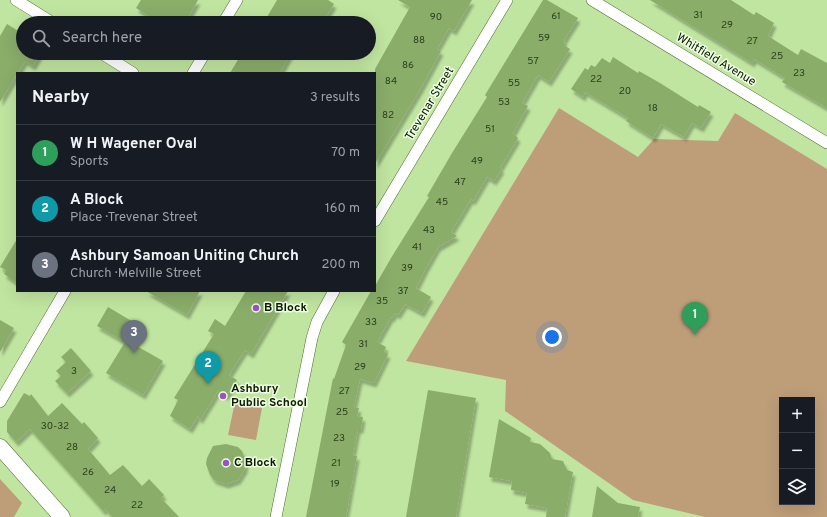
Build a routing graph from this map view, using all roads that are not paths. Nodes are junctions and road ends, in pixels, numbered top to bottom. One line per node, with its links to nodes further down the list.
1 (16, 0): 5 (street)
2 (237, 0): 6 (street)
3 (508, 0): 12 (street, Trevenar Street)
4 (592, 0): 11 (street, Whitfield Avenue)
5 (42, 16)
6 (227, 16)
7 (113, 60): 9 (street)
8 (201, 60): 10 (street)
9 (132, 72)
10 (194, 72)
11 (827, 143)
12 (376, 219)
13 (64, 292): 15 (street)
14 (333, 292): 18 (street)
15 (0, 402)
16 (0, 447): 17 (main road)
17 (62, 517)
18 (276, 517)

